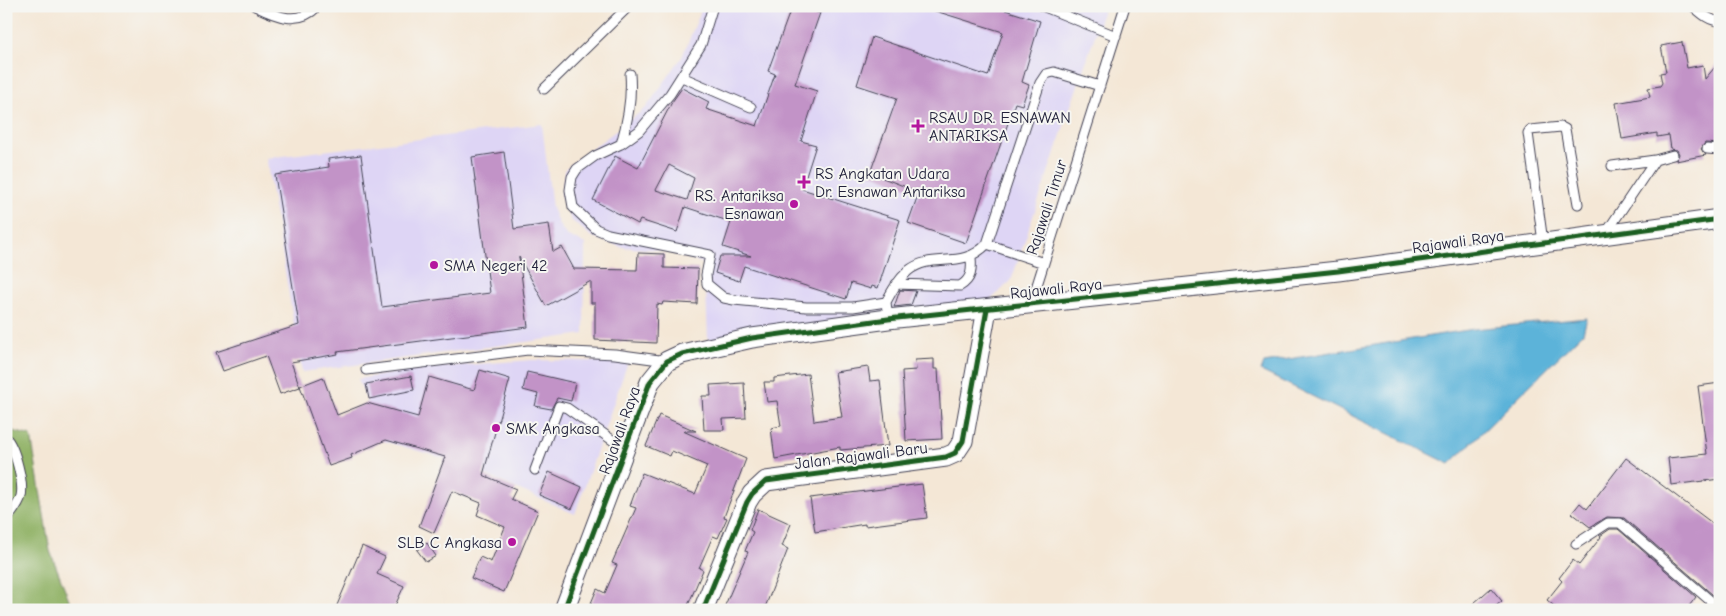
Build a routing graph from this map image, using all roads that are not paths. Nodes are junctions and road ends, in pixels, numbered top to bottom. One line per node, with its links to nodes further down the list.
1 (255, 6): 2 (lane)
2 (318, 6)
3 (629, 6): 13 (lane)
4 (713, 6): 11 (lane)
5 (1042, 6): 9 (lane)
6 (1126, 6): 9 (lane, Rajawali Timur)
7 (1693, 6): 8 (lane)
8 (1720, 21)
9 (1116, 36): 12 (lane, Rajawali Timur)
10 (630, 74): 15 (lane)
11 (682, 77): 14 (lane); 15 (lane)
12 (1100, 86): 25 (lane); 27 (lane, Rajawali Timur)
13 (544, 89)
14 (751, 107)
15 (621, 144): 31 (lane)
16 (1707, 149): 17 (lane)
17 (1720, 150)
18 (1673, 156): 19 (lane)
19 (1655, 160): 20 (lane); 23 (lane)
20 (1612, 166)
21 (1578, 204): 24 (lane)
22 (1720, 219): 23 (street, Rajawali Raya)
23 (1605, 235): 24 (street, Rajawali Raya)
24 (1543, 242): 29 (street, Rajawali Raya)
25 (986, 244): 26 (lane); 27 (lane)
26 (971, 257): 28 (lane); 28 (lane)
27 (1044, 263): 29 (lane, Rajawali Timur)
28 (896, 284): 31 (lane)
29 (1031, 304): 30 (street, Rajawali Raya)
30 (987, 309): 31 (street, Rajawali Raya); 41 (street, Jalan Rajawali Baru)
31 (887, 311): 32 (street, Rajawali Raya)
32 (667, 361): 33 (lane); 35 (street, Rajawali Raya)
33 (366, 370)
34 (6, 438): 37 (lane)
35 (625, 450): 36 (lane); 40 (street, Rajawali Raya)
36 (535, 470)
37 (6, 520)
38 (1576, 544): 39 (lane)
39 (1717, 608)
40 (564, 610)
41 (703, 610)

